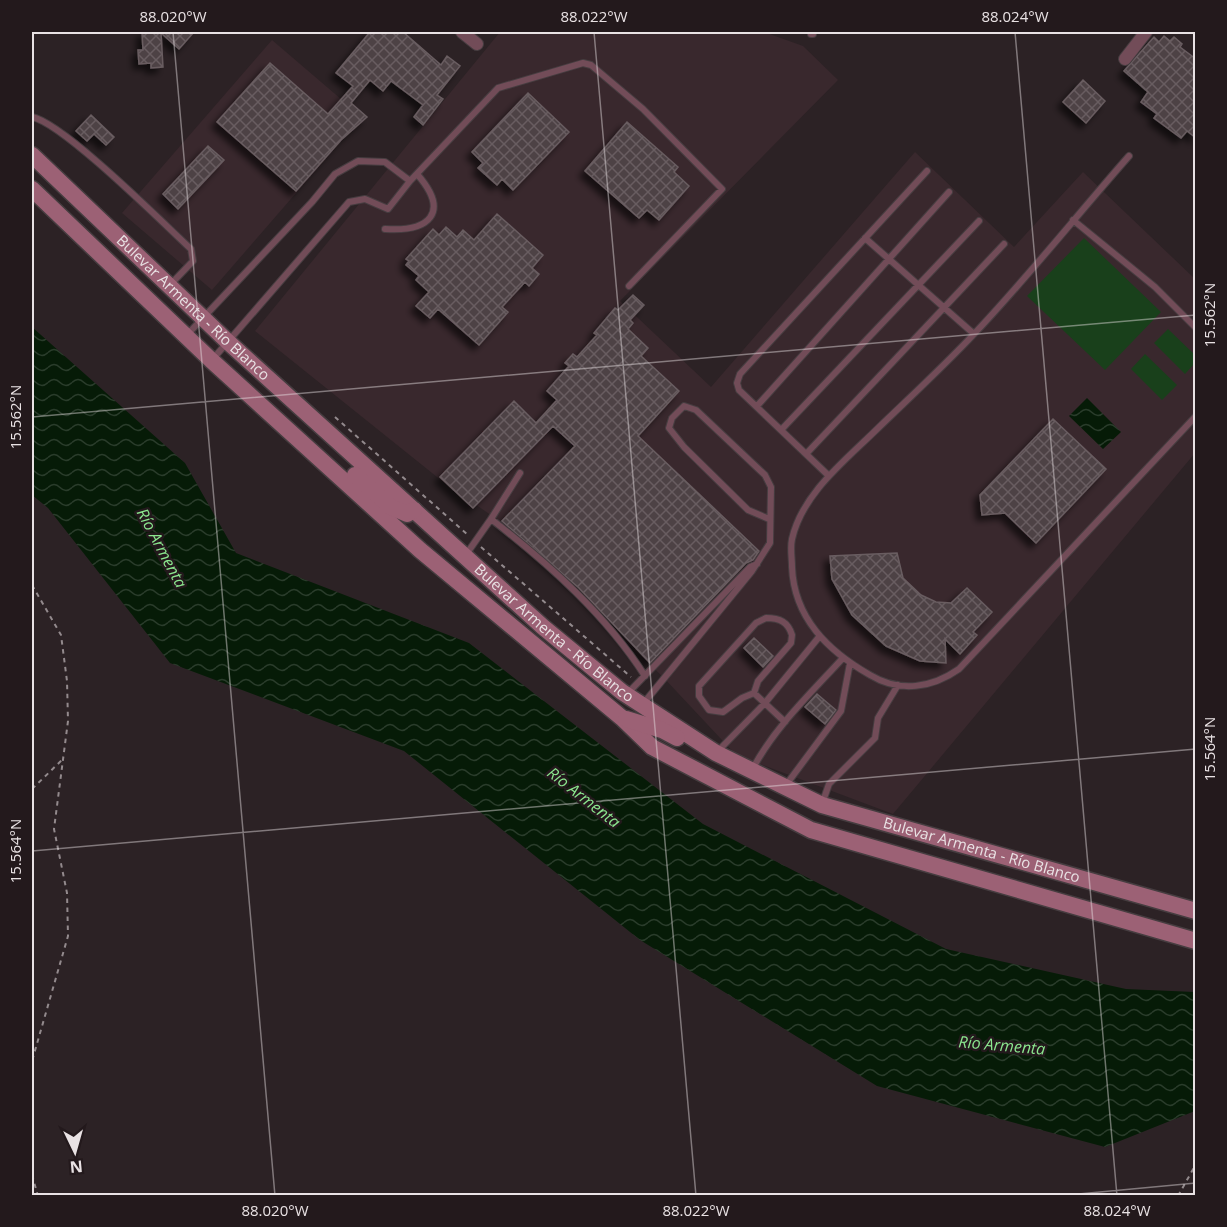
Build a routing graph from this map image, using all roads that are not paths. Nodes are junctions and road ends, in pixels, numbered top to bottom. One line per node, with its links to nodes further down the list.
1 (462, 32): 3 (street)
2 (1146, 32): 4 (street)
3 (477, 44)
4 (1125, 59)
5 (32, 117): 21 (lane)
6 (32, 155): 21 (main road, Bulevar Armenta - Río Blanco)
7 (1129, 156): 13 (lane)
8 (927, 171): 17 (lane)
9 (417, 174): 10 (lane); 15 (lane); 22 (lane)
10 (410, 181): 24 (lane); 28 (lane)
11 (32, 189): 16 (main road, Bulevar Armenta - Río Blanco)
12 (949, 192): 19 (lane)
13 (1073, 220): 25 (lane); 26 (lane)
14 (979, 221): 20 (lane)
15 (385, 229)
16 (84, 237): 21 (main road); 27 (main road, Bulevar Armenta - Río Blanco)
17 (865, 238): 19 (lane); 30 (lane)
18 (1004, 244): 23 (lane)
19 (890, 260): 20 (lane); 30 (lane)
20 (918, 285): 23 (lane); 33 (lane)
21 (170, 286): 24 (main road, Bulevar Armenta - Río Blanco)
22 (629, 286)
23 (944, 308): 26 (lane); 34 (lane)
24 (202, 316): 27 (lane); 28 (main road, Bulevar Armenta - Río Blanco)
25 (1196, 328)
26 (974, 334): 36 (lane)
27 (186, 336): 29 (main road, Bulevar Armenta - Río Blanco)
28 (227, 341): 29 (lane); 37 (main road, Bulevar Armenta - Río Blanco)
29 (212, 360): 32 (main road, Bulevar Armenta - Río Blanco)
30 (757, 406): 33 (lane)
31 (1196, 416): 46 (lane)
32 (274, 417): 37 (main road); 51 (main road, Bulevar Armenta - Río Blanco)
33 (782, 429): 34 (lane)
34 (807, 453): 36 (lane)
35 (520, 473): 38 (lane)
36 (829, 476): 42 (lane)
37 (414, 510): 40 (main road, Bulevar Armenta - Río Blanco)
38 (491, 519): 40 (lane); 45 (lane)
39 (769, 519): 39 (lane); 41 (lane)
40 (465, 556): 47 (main road, Bulevar Armenta - Río Blanco)
41 (758, 564): 45 (lane); 50 (lane)
42 (819, 638): 43 (lane); 49 (lane)
43 (843, 659): 44 (lane); 52 (lane)
44 (850, 663): 46 (lane); 56 (lane)
45 (645, 676): 47 (lane)
46 (898, 686): 57 (lane)
47 (632, 689): 50 (main road, Bulevar Armenta - Río Blanco)
48 (754, 693): 48 (lane); 49 (lane)
49 (765, 703): 52 (lane); 53 (lane)
50 (643, 704): 53 (main road, Bulevar Armenta - Río Blanco)
51 (622, 718): 55 (main road); 59 (main road, Bulevar Armenta - Río Blanco)
52 (785, 722): 54 (lane)
53 (716, 753): 54 (main road, Bulevar Armenta - Río Blanco)
54 (752, 771): 55 (main road, Bulevar Armenta - Río Blanco)
55 (768, 780): 56 (main road, Bulevar Armenta - Río Blanco)
56 (784, 788): 57 (main road, Bulevar Armenta - Río Blanco)
57 (822, 805): 58 (main road, Bulevar Armenta - Río Blanco)
58 (1196, 911)
59 (1196, 941)

